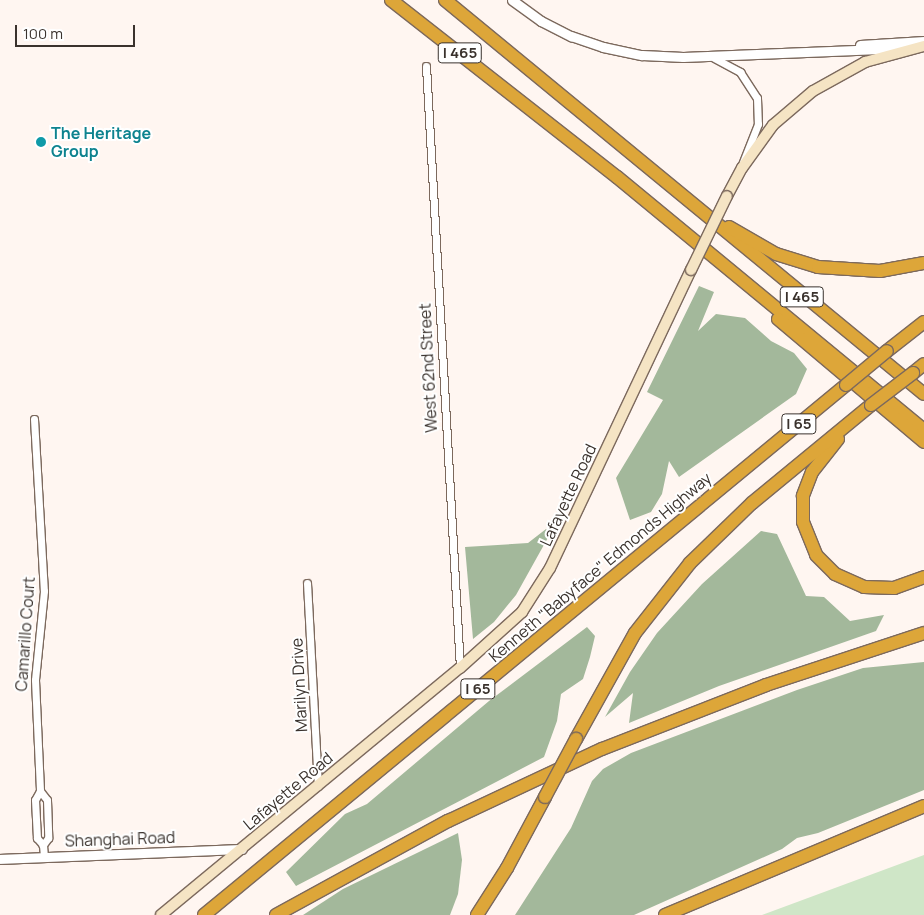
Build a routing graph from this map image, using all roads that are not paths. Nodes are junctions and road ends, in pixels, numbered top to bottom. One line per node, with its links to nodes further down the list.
1 (392, 0): 12 (highway, I 465)
2 (445, 0): 11 (highway, I 465)
3 (512, 0): 8 (street)
4 (924, 41): 7 (street)
5 (913, 46): 6 (main road, Lafayette Road); 7 (street); 10 (main road, Lafayette Road)
6 (924, 46)
7 (820, 50): 8 (street)
8 (706, 56): 10 (street)
9 (426, 66): 24 (street, West 62nd Street)
10 (734, 181): 24 (main road, Lafayette Road, bridge)
11 (684, 196): 13 (highway); 16 (highway, I 465)
12 (711, 254): 19 (highway, I 465); 20 (highway)
13 (924, 263)
14 (924, 322): 33 (highway, Kenneth "Babyface" Edmonds Highway / I 65, bridge)
15 (924, 364): 17 (highway, I 65, bridge)
16 (924, 394)
17 (857, 416): 21 (highway); 35 (highway, I 65, bridge)
18 (34, 419): 26 (street, Camarillo Court)
19 (924, 430)
20 (924, 442)
21 (924, 577)
22 (307, 583): 25 (street, Marilyn Drive)
23 (924, 633): 34 (highway)
24 (460, 668): 25 (main road, Lafayette Road)
25 (318, 786): 29 (main road, Lafayette Road)
26 (40, 791): 28 (street, Camarillo Court); 28 (street, Camarillo Court)
27 (924, 806): 36 (highway)
28 (43, 845): 30 (street, Camarillo Court)
29 (242, 849): 30 (street, Shanghai Road); 32 (main road, Lafayette Road)
30 (44, 857): 31 (street, Shanghai Road)
31 (0, 859)
32 (161, 915)
33 (204, 915)
34 (276, 915)
35 (477, 915)
36 (665, 915)

